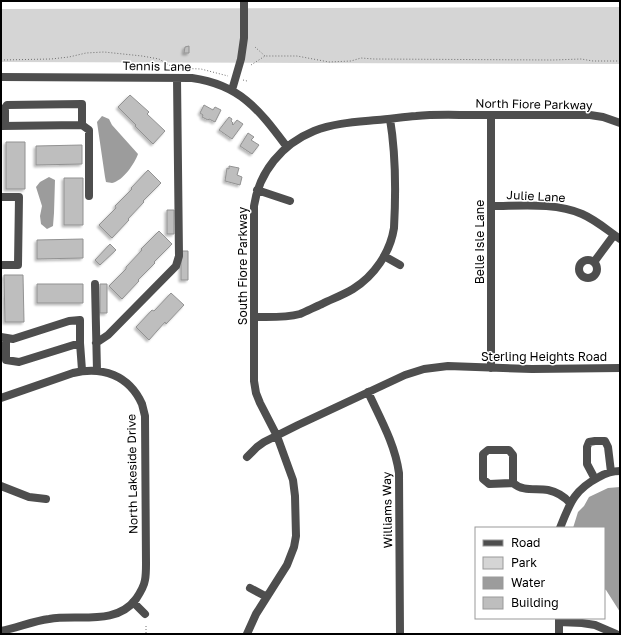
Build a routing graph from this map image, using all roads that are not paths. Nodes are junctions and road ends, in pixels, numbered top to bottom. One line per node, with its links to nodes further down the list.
1 (244, 1): 4 (street)
2 (1, 77): 3 (street, Tennis Lane)
3 (177, 78): 4 (street, Tennis Lane); 26 (street)
4 (232, 90): 11 (street, Tennis Lane)
5 (446, 115): 6 (street, North Fiore Parkway); 7 (street, South Fiore Parkway)
6 (491, 115): 8 (street, North Fiore Parkway); 16 (street, Belle Isle Lane)
7 (390, 119): 11 (street, South Fiore Parkway); 18 (street)
8 (620, 123)
9 (3, 126): 10 (street); 10 (street)
10 (85, 128): 13 (street)
11 (287, 147): 12 (street, South Fiore Parkway)
12 (257, 190): 15 (street); 23 (street, South Fiore Parkway)
13 (89, 196)
14 (1, 197): 20 (street)
15 (290, 201)
16 (491, 206): 17 (street, Julie Lane); 27 (street, Belle Isle Lane)
17 (617, 237): 19 (street)
18 (384, 256): 21 (street); 23 (street)
19 (594, 262)
20 (1, 265)
21 (400, 265)
22 (95, 284): 26 (street)
23 (254, 317): 33 (street, South Fiore Parkway)
24 (3, 337): 25 (street); 25 (street)
25 (80, 343): 29 (street)
26 (96, 344): 30 (street)
27 (491, 368): 28 (street, Sterling Heights Road); 31 (street, Sterling Heights Road)
28 (620, 368)
29 (82, 370): 30 (street, North Lakeside Drive); 32 (street, North Lakeside Drive)
30 (97, 371): 45 (street, North Lakeside Drive)
31 (368, 392): 33 (street, Sterling Heights Road); 50 (street, Williams Way)
32 (1, 398)
33 (277, 436): 34 (street, Sterling Heights Road); 44 (street)
34 (246, 456)
35 (620, 471): 36 (street)
36 (611, 472): 37 (street); 37 (street)
37 (595, 479): 41 (street)
38 (513, 483): 38 (street); 41 (street)
39 (1, 486): 40 (street)
40 (46, 498)
41 (570, 503): 42 (street)
42 (560, 527)
43 (250, 588): 44 (street)
44 (267, 597): 49 (street)
45 (133, 602): 46 (street); 48 (street)
46 (145, 614)
47 (559, 620): 51 (street); 52 (street)
48 (1, 631)
49 (246, 634)
50 (400, 634)
51 (559, 634)
52 (616, 634)

